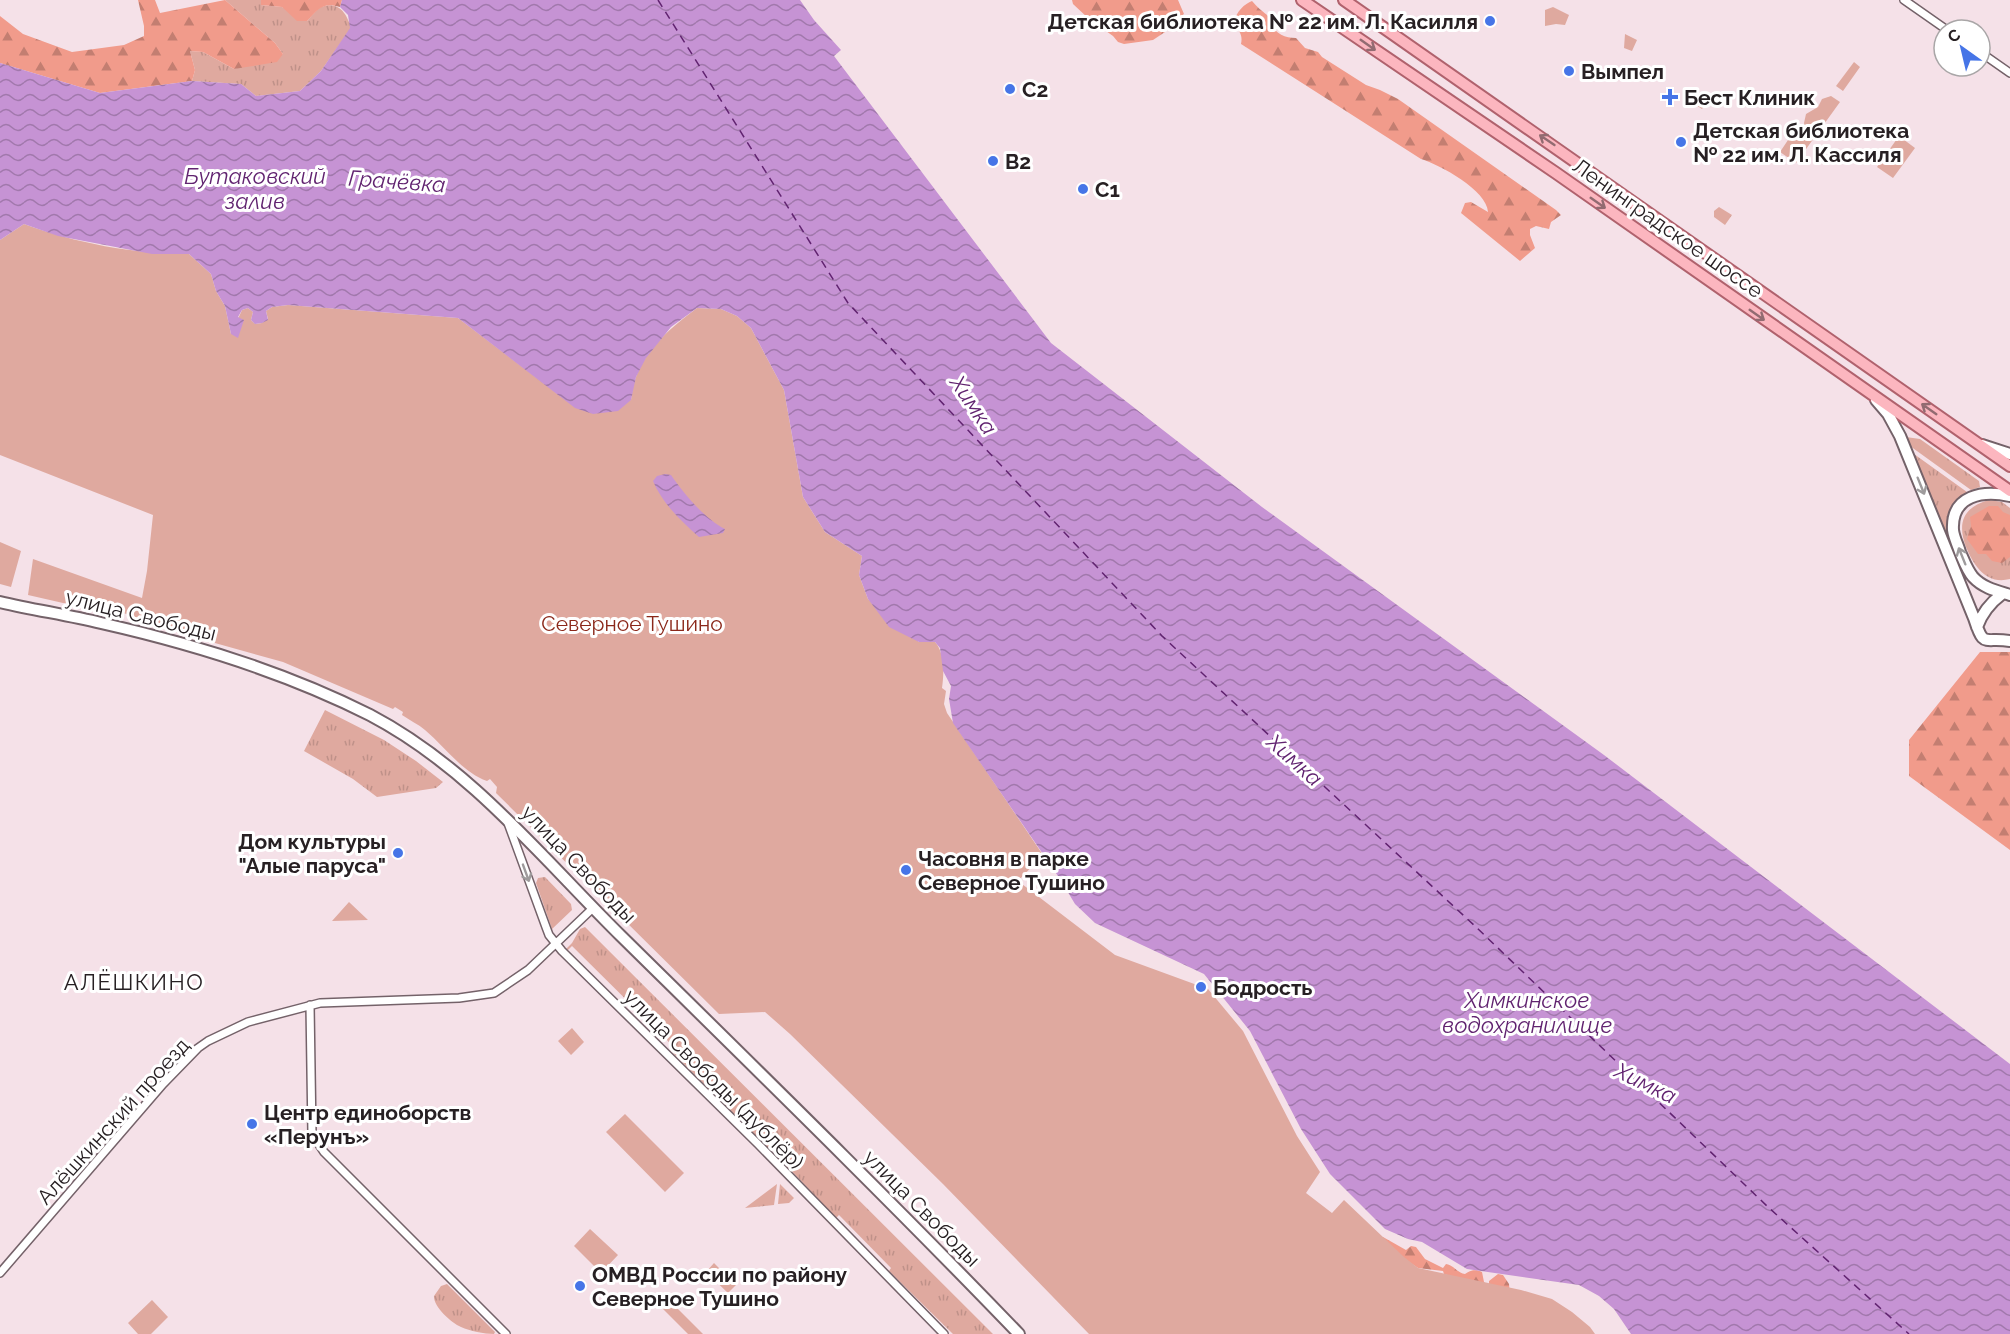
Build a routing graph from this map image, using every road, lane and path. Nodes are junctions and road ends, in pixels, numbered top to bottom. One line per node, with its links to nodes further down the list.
1 (1302, 0): 7 (main road, Ленинградское шоссе, one-way to 7)
2 (1344, 0): 8 (main road, Ленинградское шоссе, one-way to 2)
3 (1904, 0): 4 (street)
4 (1932, 20)
5 (1992, 60): 6 (street)
6 (2010, 73)
7 (1875, 398): 11 (main road, Ленинградское шоссе); 15 (main road, one-way to 15)
8 (1977, 443): 9 (main road); 10 (main road, Ленинградское шоссе)
9 (2010, 454)
10 (2010, 466)
11 (2010, 491)
12 (2010, 496): 13 (main road, one-way to 12)
13 (2007, 594): 15 (main road)
14 (0, 602): 18 (main road, улица Свободы)
15 (1977, 627): 17 (main road)
16 (2010, 633): 17 (main road)
17 (2004, 640)
18 (507, 818): 19 (main road, улица Свободы); 20 (street, улица Свободы (дублёр), one-way to 20)
19 (593, 908): 20 (street, Алёшкинский проезд); 25 (main road, улица Свободы)
20 (557, 944): 21 (street, Алёшкинский проезд); 24 (street, улица Свободы (дублёр))
21 (310, 1005): 22 (street, Алёшкинский проезд); 23 (street)
22 (0, 1273)
23 (506, 1334)
24 (944, 1334)
25 (1019, 1334)

